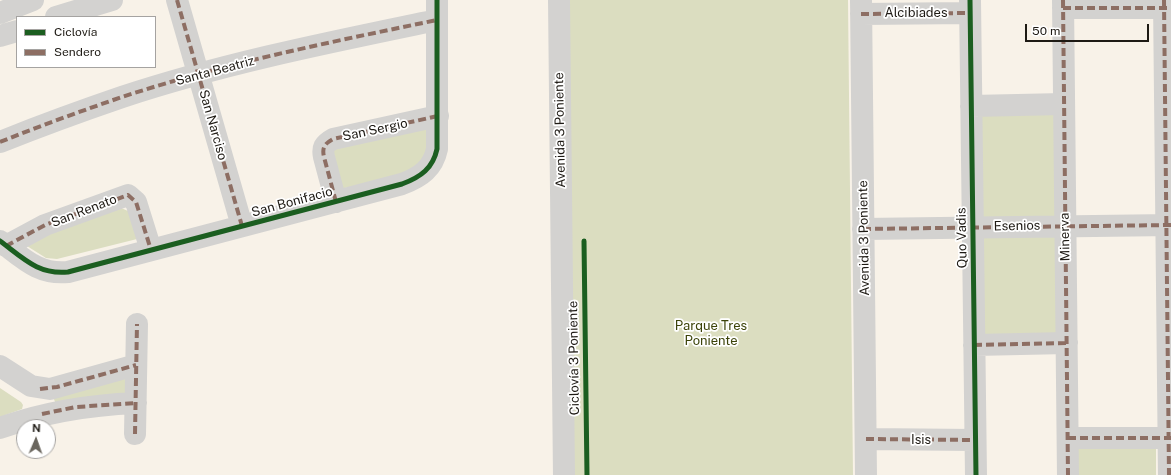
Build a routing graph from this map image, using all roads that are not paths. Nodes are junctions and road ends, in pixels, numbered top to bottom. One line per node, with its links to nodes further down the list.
1 (33, 0): 11 (street)
2 (48, 0): 12 (street)
3 (112, 0): 13 (street)
4 (177, 0): 16 (street, San Narciso)
5 (559, 0): 43 (street, Avenida 3 Poniente)
6 (1063, 4): 7 (street); 17 (street, Minerva)
7 (1166, 5): 22 (street)
8 (970, 6): 9 (street, Alcibiades); 18 (street, Quo Vadis)
9 (861, 7): 26 (street, Avenida 3 Poniente)
10 (437, 10): 16 (street, Santa Beatriz); 19 (street, San Bonifacio)
11 (0, 12)
12 (53, 16)
13 (59, 16)
14 (16, 30): 15 (street)
15 (0, 36)
16 (199, 75): 20 (street, Santa Beatriz); 24 (street, San Narciso)
17 (1064, 104): 18 (street); 23 (street, Minerva)
18 (971, 106): 25 (street, Quo Vadis)
19 (438, 116): 21 (street, San Bonifacio); 21 (street, San Sergio)
20 (0, 142)
21 (336, 202): 24 (street, San Bonifacio)
22 (1169, 224): 23 (street, Esenios); 40 (street)
23 (1065, 225): 25 (street, Esenios); 30 (street, Minerva)
24 (242, 226): 28 (street, San Bonifacio)
25 (973, 226): 26 (street, Esenios); 31 (street, Quo Vadis)
26 (864, 229): 41 (street, Avenida 3 Poniente)
27 (3, 243): 28 (street, San Bonifacio); 28 (street, San Renato)
28 (151, 250)
29 (137, 324): 32 (street)
30 (1066, 343): 31 (street); 39 (street, Minerva)
31 (974, 345): 42 (street, Quo Vadis)
32 (136, 365): 34 (street); 35 (street)
33 (0, 366): 34 (street)
34 (40, 389): 36 (street)
35 (136, 403): 36 (street); 38 (street)
36 (42, 414): 37 (street)
37 (0, 428)
38 (135, 434)
39 (1068, 438): 40 (street); 46 (street, Minerva)
40 (1170, 438): 47 (street)
41 (866, 439): 42 (street, Isis); 44 (street, Avenida 3 Poniente)
42 (975, 440): 45 (street, Quo Vadis)
43 (564, 475)
44 (866, 475)
45 (976, 475)
46 (1068, 475)
47 (1169, 475)

